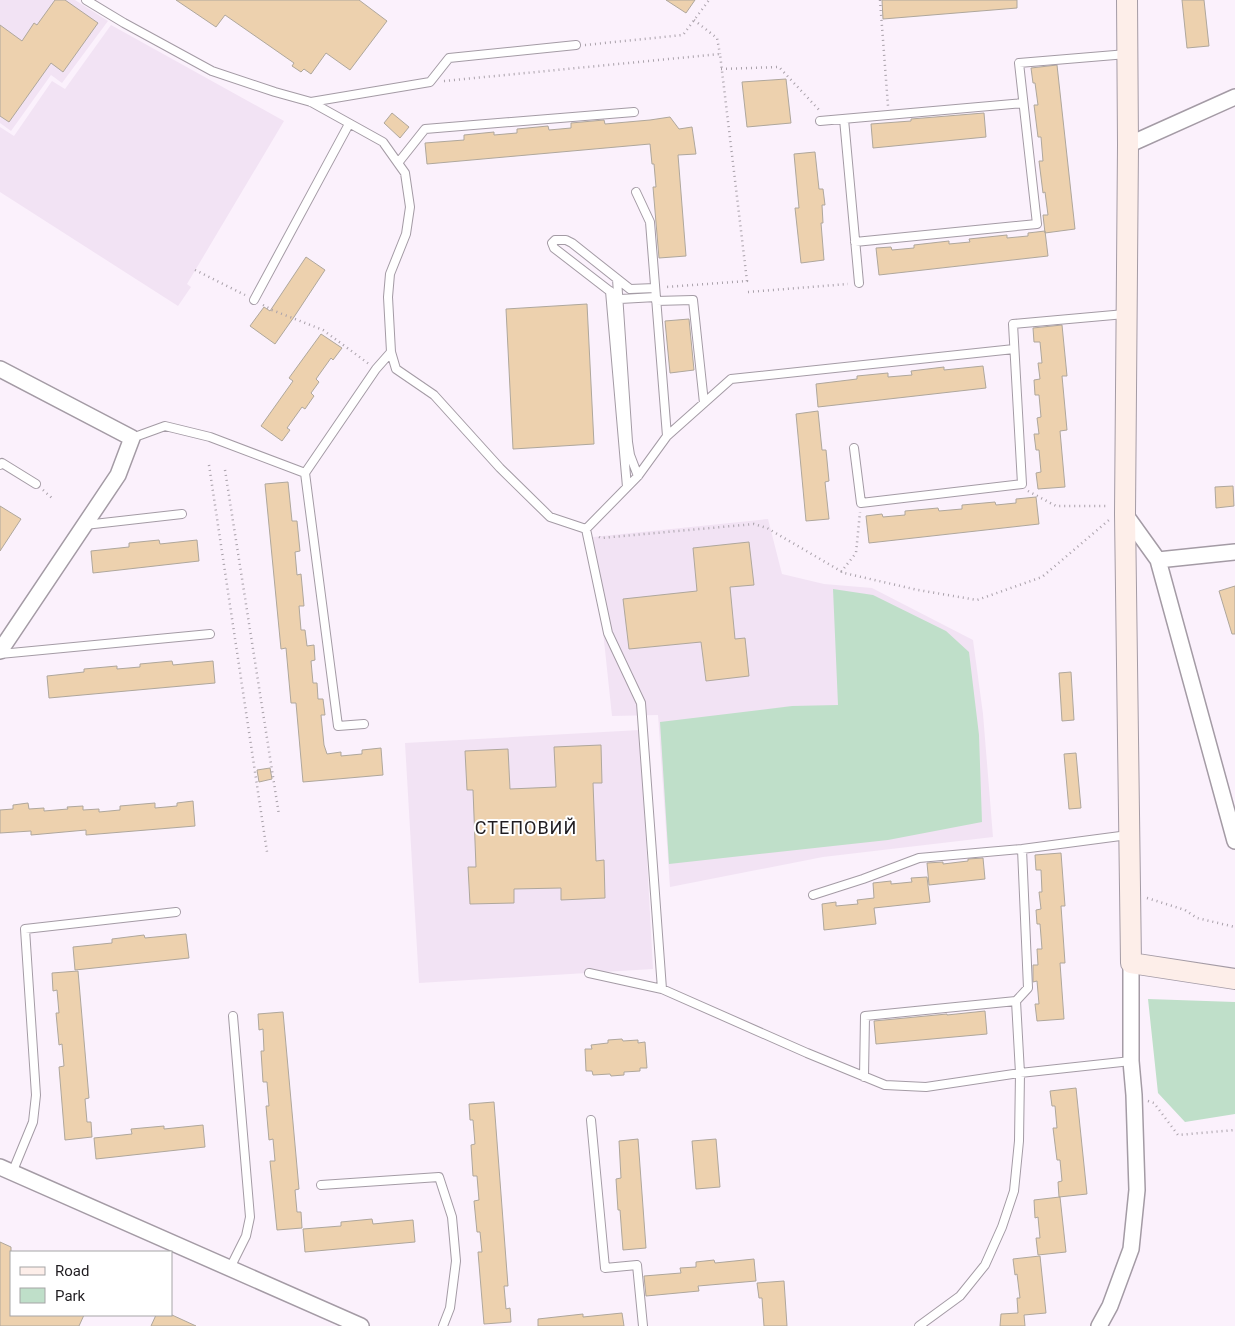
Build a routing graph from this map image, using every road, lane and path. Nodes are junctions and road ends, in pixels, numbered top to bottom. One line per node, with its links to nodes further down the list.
1 (86, 0): 11 (lane)
2 (709, 0): 5 (path)
3 (880, 0): 14 (path)
4 (1127, 0): 8 (street)
5 (694, 20): 6 (path); 7 (path)
6 (576, 46): 11 (lane)
7 (720, 54)
8 (1127, 54): 12 (lane); 19 (street)
9 (721, 69): 16 (path)
10 (1235, 97): 19 (street)
11 (311, 102): 18 (lane)
12 (1023, 103): 14 (lane); 22 (lane)
13 (634, 112): 20 (lane)
14 (876, 116): 15 (lane)
15 (844, 119): 16 (lane); 22 (lane)
16 (829, 120): 17 (lane)
17 (820, 121)
18 (349, 124): 20 (lane); 32 (lane)
19 (1128, 145): 33 (street)
20 (398, 163): 35 (lane)
21 (636, 192): 27 (lane)
22 (855, 242): 26 (lane)
23 (195, 270): 32 (path)
24 (617, 279): 27 (lane); 28 (lane); 30 (lane)
25 (746, 281): 27 (path)
26 (859, 283): 29 (path)
27 (655, 288): 31 (lane)
28 (610, 291): 30 (lane); 49 (lane)
29 (748, 292)
30 (618, 296): 31 (lane); 46 (lane)
31 (656, 299): 38 (lane); 39 (lane)
32 (254, 300): 37 (path)
33 (1126, 313): 34 (lane); 51 (street)
34 (1014, 349): 38 (lane); 48 (lane)
35 (391, 352): 37 (lane); 54 (lane)
36 (0, 369): 40 (street)
37 (376, 369): 45 (lane)
38 (704, 404): 39 (lane)
39 (667, 436): 46 (lane)
40 (132, 438): 45 (lane); 53 (street)
41 (854, 448): 50 (lane)
42 (0, 465): 47 (lane)
43 (209, 465): 65 (path)
44 (225, 470): 61 (path)
45 (305, 473): 60 (lane)
46 (638, 476): 49 (lane)
47 (36, 484)
48 (1016, 484): 50 (lane); 51 (path)
49 (627, 488): 54 (lane)
50 (861, 503): 57 (path)
51 (1125, 510): 56 (street); 57 (path); 62 (street)
52 (182, 514): 53 (lane)
53 (85, 525): 59 (street)
54 (586, 529): 57 (path); 73 (lane)
55 (1235, 552): 56 (street)
56 (1158, 560): 63 (street)
57 (841, 572)
58 (210, 634): 59 (lane)
59 (0, 652)
60 (364, 724)
61 (279, 815)
62 (1130, 834): 64 (lane); 66 (street)
63 (1235, 841)
64 (1022, 849): 67 (lane); 74 (lane)
65 (267, 852)
66 (1130, 885): 69 (path); 70 (street)
67 (813, 895)
68 (176, 912): 82 (lane)
69 (1235, 928)
70 (1131, 963): 72 (street); 76 (street)
71 (589, 973): 73 (lane)
72 (1235, 979)
73 (662, 989): 78 (lane)
74 (1016, 1002): 77 (lane); 78 (lane)
75 (233, 1016): 84 (lane)
76 (1131, 1061): 77 (lane); 79 (street)
77 (1020, 1073): 78 (lane); 88 (lane)
78 (864, 1077)
79 (1134, 1095): 81 (path); 89 (street)
80 (592, 1120): 87 (lane)
81 (1235, 1130)
82 (6, 1170): 84 (street)
83 (321, 1185): 86 (lane)
84 (230, 1268): 85 (street)
85 (361, 1326)
86 (443, 1326)
87 (643, 1326)
88 (919, 1326)
89 (1099, 1326)

